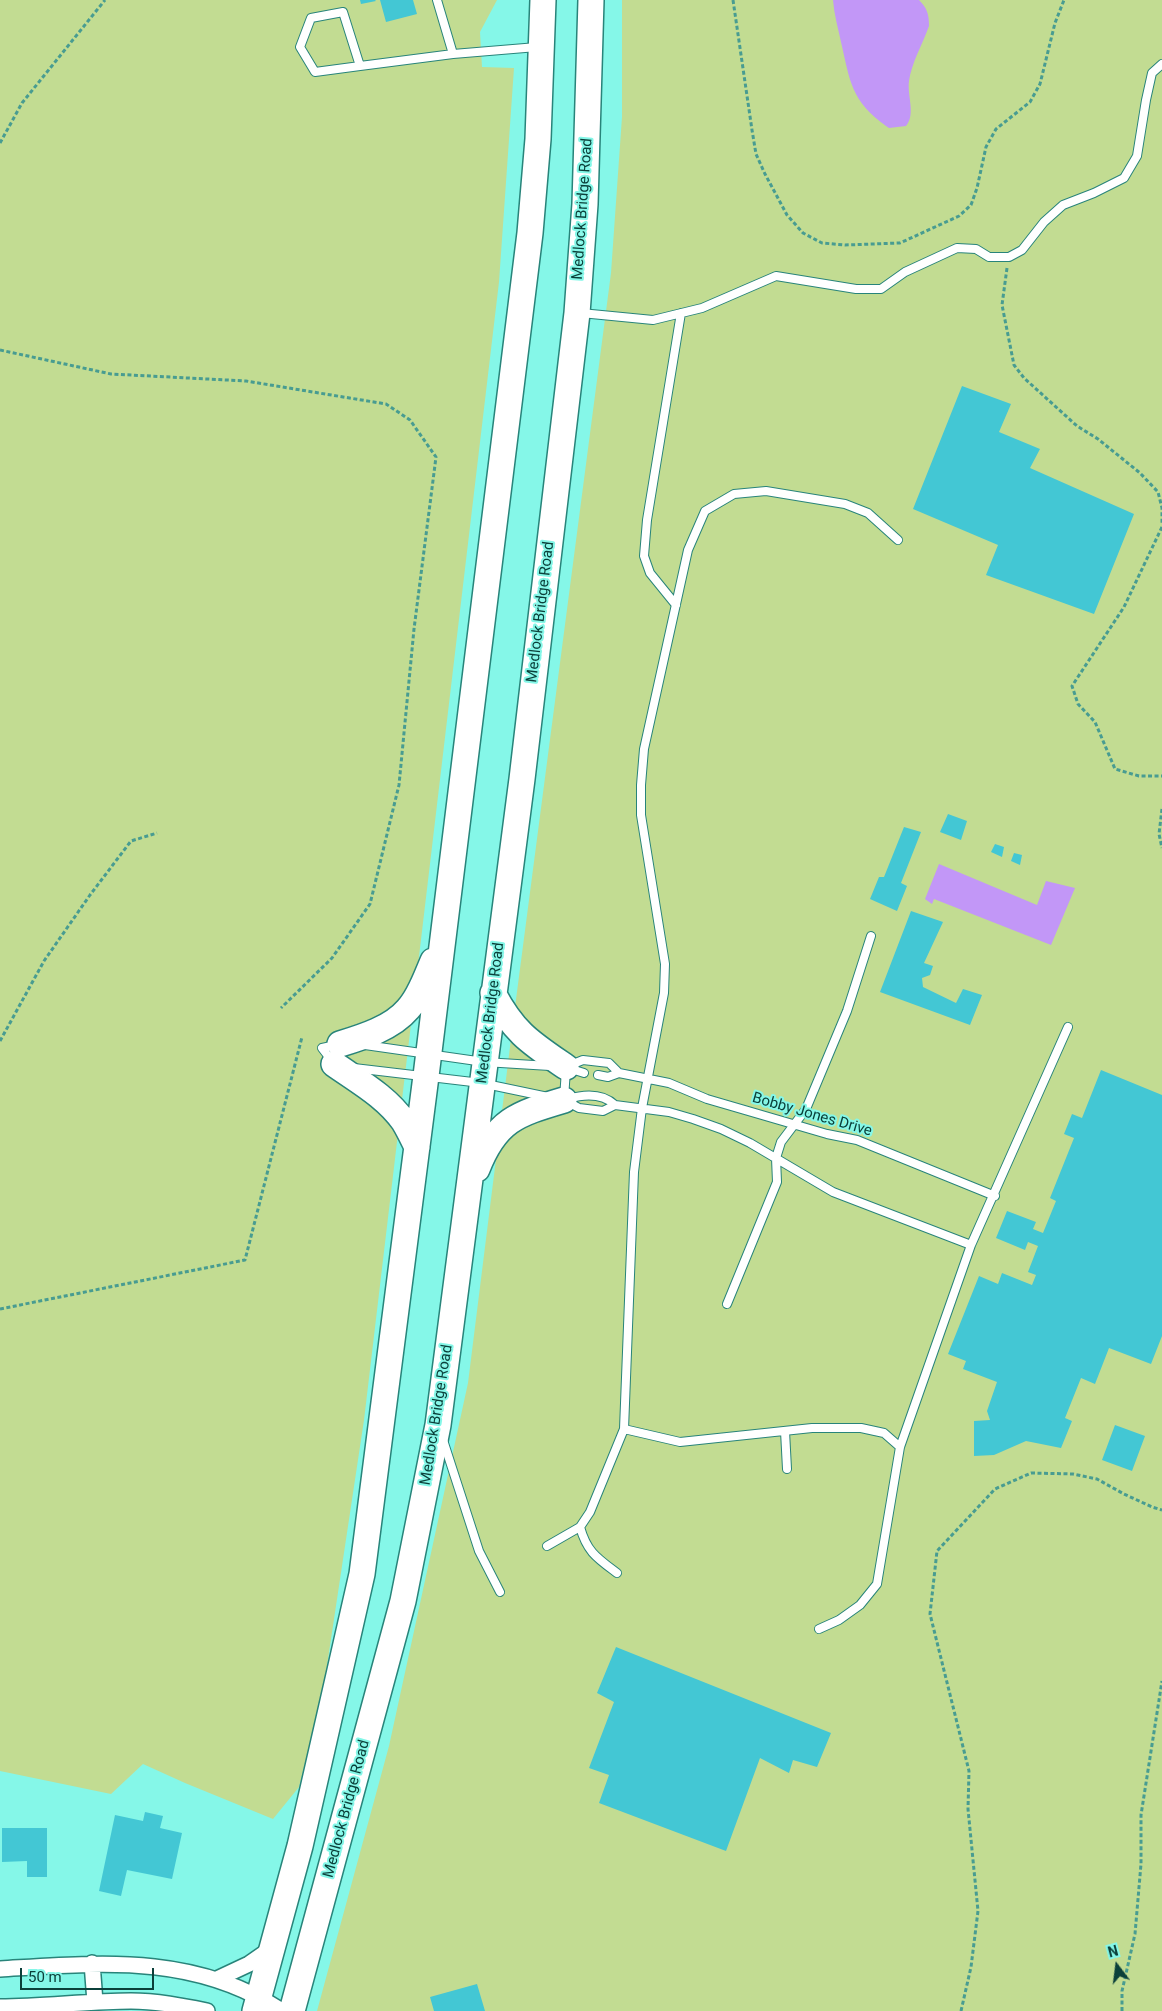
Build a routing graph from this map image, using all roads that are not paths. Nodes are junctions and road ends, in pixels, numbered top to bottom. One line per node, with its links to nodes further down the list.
1 (437, 0): 5 (lane)
2 (543, 0): 4 (highway)
3 (591, 0): 8 (highway, Medlock Bridge Road)
4 (542, 47): 5 (lane); 13 (highway)
5 (453, 54): 7 (lane)
6 (1162, 64): 9 (lane)
7 (360, 66): 7 (lane)
8 (576, 313): 9 (lane); 14 (highway, Medlock Bridge Road)
9 (681, 313): 11 (lane)
10 (898, 540): 11 (lane)
11 (676, 605): 22 (lane)
12 (871, 936): 26 (lane)
13 (443, 941): 16 (highway); 17 (highway)
14 (493, 993): 18 (highway); 20 (highway, Medlock Bridge Road)
15 (1068, 1027): 30 (lane)
16 (337, 1054): 17 (lane, Bobby Jones Drive); 17 (lane, Bobby Jones Drive); 27 (highway)
17 (427, 1065): 20 (lane, Bobby Jones Drive); 20 (lane, Bobby Jones Drive); 27 (highway)
18 (575, 1070): 19 (lane, Bobby Jones Drive); 20 (lane, Bobby Jones Drive); 23 (lane)
19 (619, 1072): 21 (lane, Bobby Jones Drive); 22 (lane, Bobby Jones Drive)
20 (483, 1073): 23 (lane, Bobby Jones Drive); 29 (highway, Medlock Bridge Road)
21 (598, 1075)
22 (647, 1077): 25 (lane); 26 (lane, Bobby Jones Drive)
23 (564, 1100): 24 (lane, Bobby Jones Drive); 24 (lane, Bobby Jones Drive); 29 (highway)
24 (615, 1105): 25 (lane, Bobby Jones Drive)
25 (642, 1108): 28 (lane, Bobby Jones Drive); 34 (lane)
26 (795, 1125): 28 (lane); 30 (lane, Bobby Jones Drive)
27 (417, 1147): 43 (highway)
28 (776, 1158): 31 (lane, Bobby Jones Drive); 32 (lane)
29 (469, 1190): 33 (highway, Medlock Bridge Road)
30 (995, 1196): 31 (lane)
31 (971, 1245): 36 (lane)
32 (727, 1304)
33 (438, 1425): 41 (lane); 52 (highway, Medlock Bridge Road)
34 (624, 1429): 35 (lane); 38 (lane)
35 (785, 1431): 36 (lane); 37 (lane)
36 (900, 1447): 42 (lane)
37 (787, 1469)
38 (580, 1527): 39 (lane); 40 (lane)
39 (546, 1546)
40 (617, 1573)
41 (500, 1592)
42 (819, 1629)
43 (272, 1948): 46 (street); 48 (highway)
44 (92, 1963): 45 (street); 46 (street); 47 (street)
45 (0, 1969)
46 (218, 1979): 48 (street)
47 (95, 2002): 49 (street); 50 (street)
48 (257, 2004): 51 (street)
49 (0, 2007)
50 (204, 2011)
51 (282, 2011)
52 (292, 2011)

